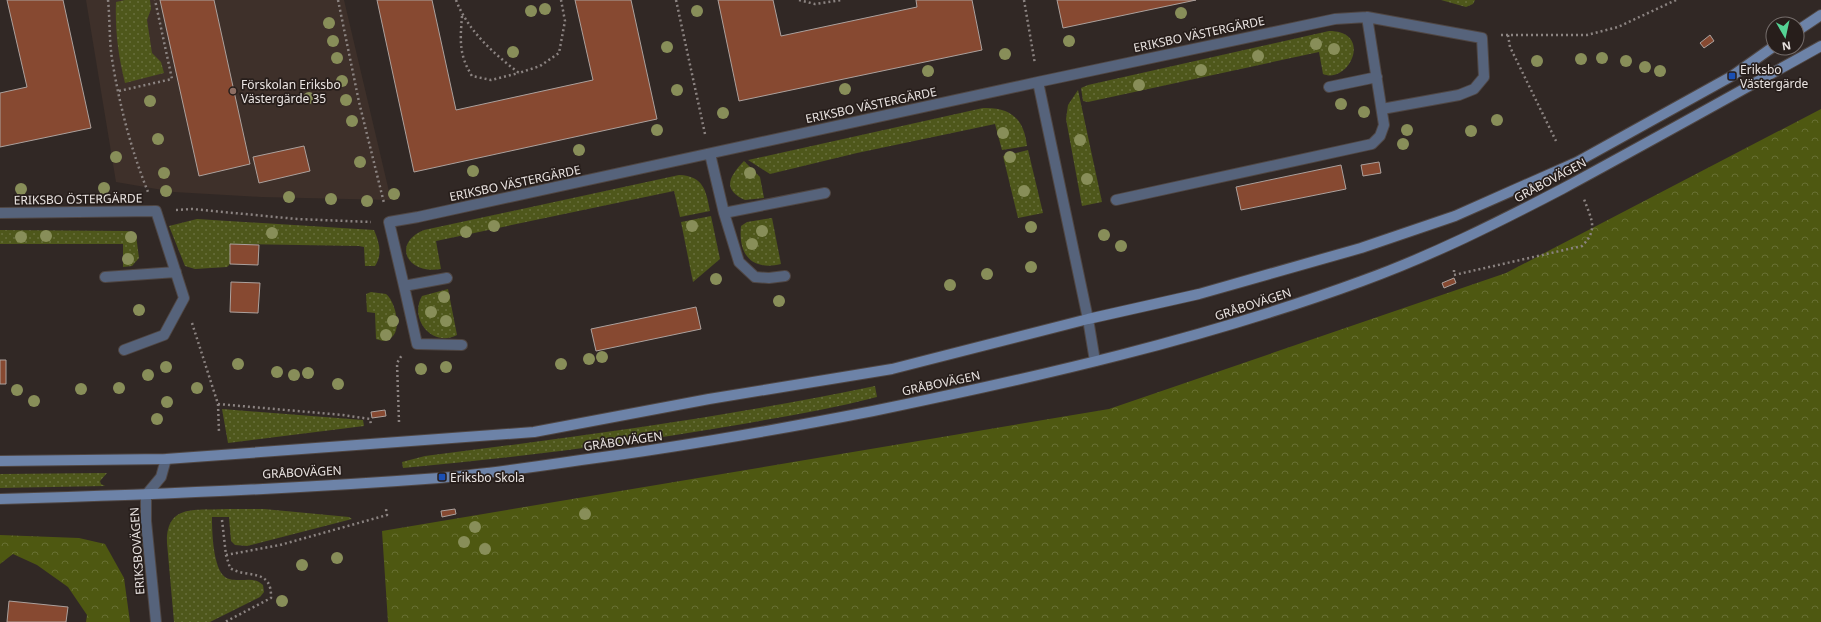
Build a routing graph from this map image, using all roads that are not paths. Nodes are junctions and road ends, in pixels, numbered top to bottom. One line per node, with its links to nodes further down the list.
1 (1821, 15): 3 (main road)
2 (1367, 17): 6 (street); 7 (street, ERIKSBO VÄSTERGÄRDE); 9 (street, ERIKSBO VÄSTERGÄRDE)
3 (1805, 26)
4 (1821, 46): 23 (main road, GRÅBOVÄGEN)
5 (1765, 53): 20 (main road, GRÅBOVÄGEN)
6 (1377, 77): 8 (street); 9 (street)
7 (1038, 82): 10 (street, ERIKSBO VÄSTERGÄRDE); 20 (street)
8 (1329, 87)
9 (1382, 109): 12 (street)
10 (710, 154): 14 (street); 19 (street, ERIKSBO VÄSTERGÄRDE)
11 (825, 193): 14 (street)
12 (1116, 200)
13 (0, 213): 15 (street, ERIKSBO ÖSTERGÄRDE)
14 (724, 213): 16 (street)
15 (176, 272): 17 (street); 22 (street, ERIKSBO ÖSTERGÄRDE)
16 (785, 276)
17 (105, 277)
18 (447, 278): 19 (street)
19 (404, 286): 21 (street)
20 (1088, 319): 23 (street); 24 (main road, GRÅBOVÄGEN)
21 (462, 345)
22 (124, 350)
23 (1095, 361): 26 (main road, GRÅBOVÄGEN)
24 (166, 460): 25 (main road, GRÅBOVÄGEN); 26 (street, ERIKSBOVÄGEN)
25 (0, 461)
26 (146, 495): 27 (main road, GRÅBOVÄGEN); 28 (street, ERIKSBOVÄGEN)
27 (0, 499)
28 (156, 622)

